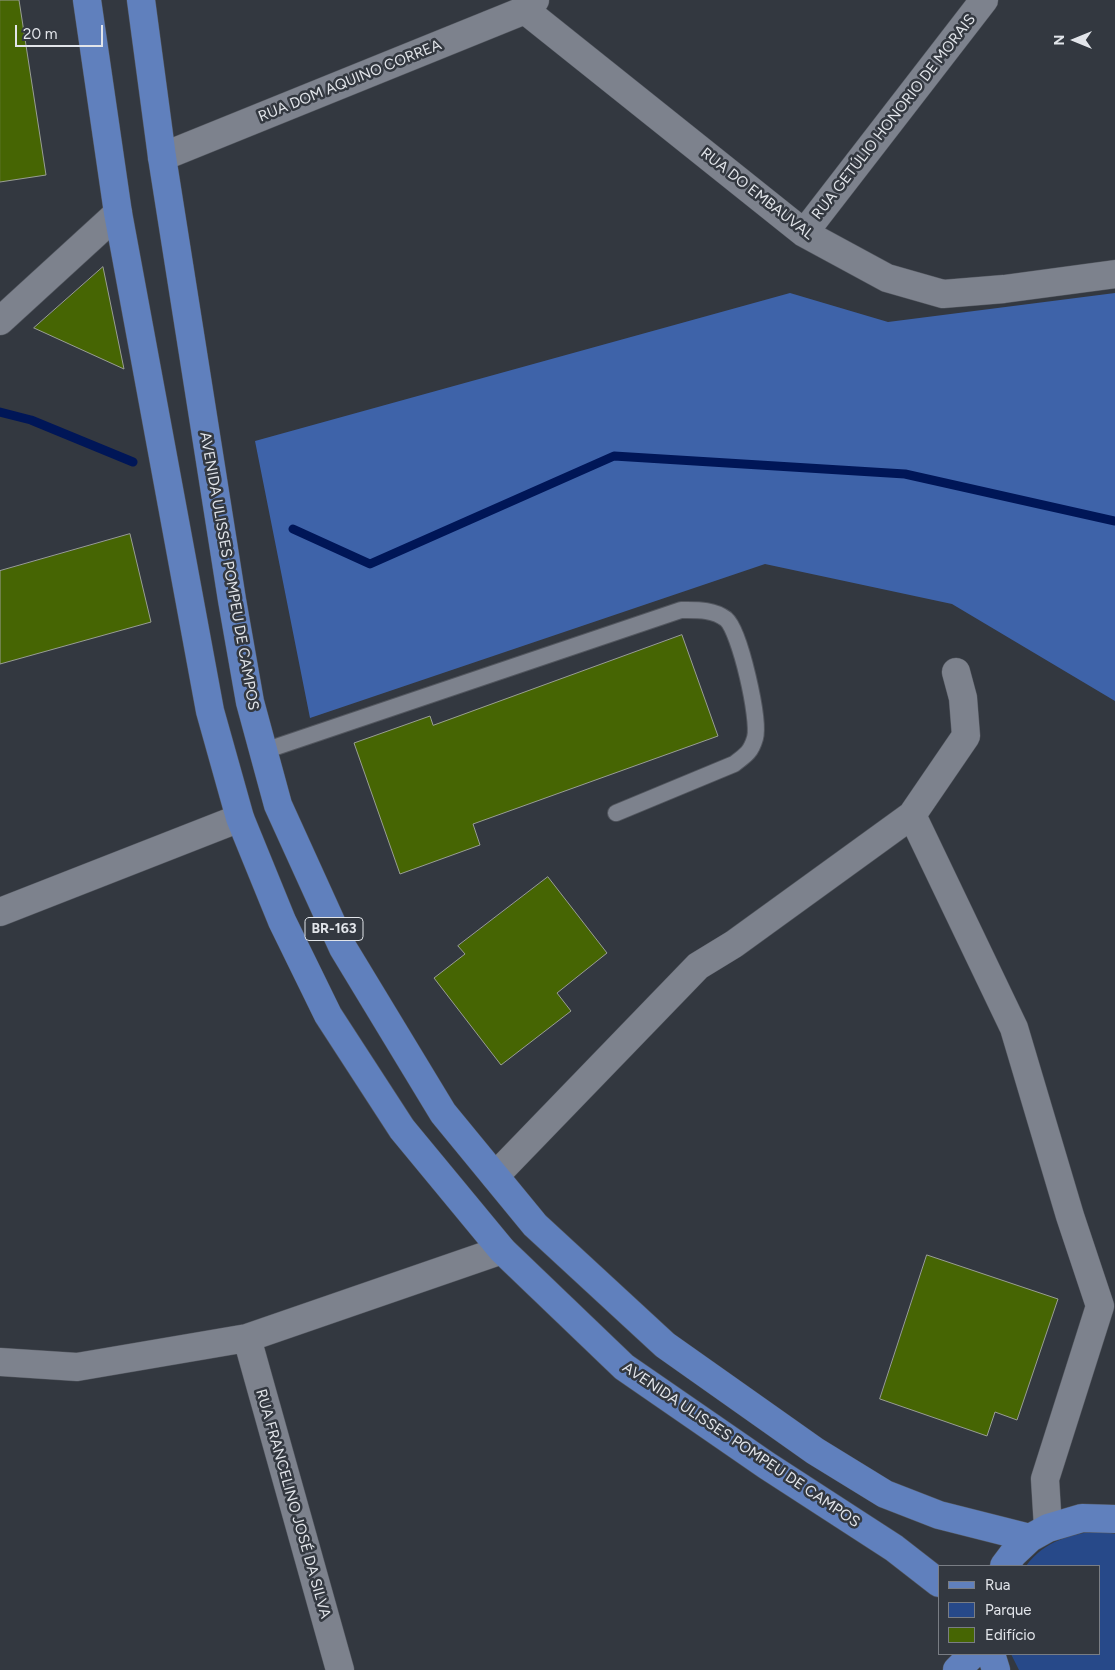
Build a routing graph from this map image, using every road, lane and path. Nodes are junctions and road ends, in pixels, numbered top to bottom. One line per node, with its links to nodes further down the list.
1 (87, 0): 6 (main road, AVENIDA ULISSES POMPEU DE CAMPOS / BR-163)
2 (142, 0): 5 (main road, AVENIDA ULISSES POMPEU DE CAMPOS / BR-163)
3 (984, 0): 7 (street, RUA GETÚLIO HONORIO DE MORAIS)
4 (530, 5): 5 (street, RUA DOM AQUINO CORREA); 7 (street, RUA DO EMBAUVAL)
5 (162, 158): 11 (main road, AVENIDA ULISSES POMPEU DE CAMPOS / BR-163)
6 (118, 213): 9 (street); 14 (main road, AVENIDA ULISSES POMPEU DE CAMPOS / BR-163)
7 (804, 233): 8 (street, RUA DO EMBAUVAL)
8 (1115, 274)
9 (0, 321)
10 (956, 672): 13 (street)
11 (264, 751): 12 (lane); 16 (main road, AVENIDA ULISSES POMPEU DE CAMPOS / BR-163)
12 (616, 813)
13 (912, 815): 16 (street); 18 (street)
14 (240, 818): 15 (street); 17 (main road, AVENIDA ULISSES POMPEU DE CAMPOS / BR-163)
15 (0, 912)
16 (495, 1176): 22 (main road, AVENIDA ULISSES POMPEU DE CAMPOS / BR-163)
17 (502, 1250): 19 (street); 24 (main road, AVENIDA ULISSES POMPEU DE CAMPOS / BR-163)
18 (1107, 1308): 22 (street)
19 (247, 1338): 20 (street); 27 (street, RUA FRANCELINO JOSÉ DA SILVA)
20 (0, 1362)
21 (1115, 1520): 22 (main road)
22 (1039, 1533): 23 (main road)
23 (1005, 1565)
24 (938, 1582)
25 (973, 1655): 28 (main road)
26 (991, 1655): 29 (main road)
27 (340, 1670)
28 (957, 1670)
29 (996, 1670)

